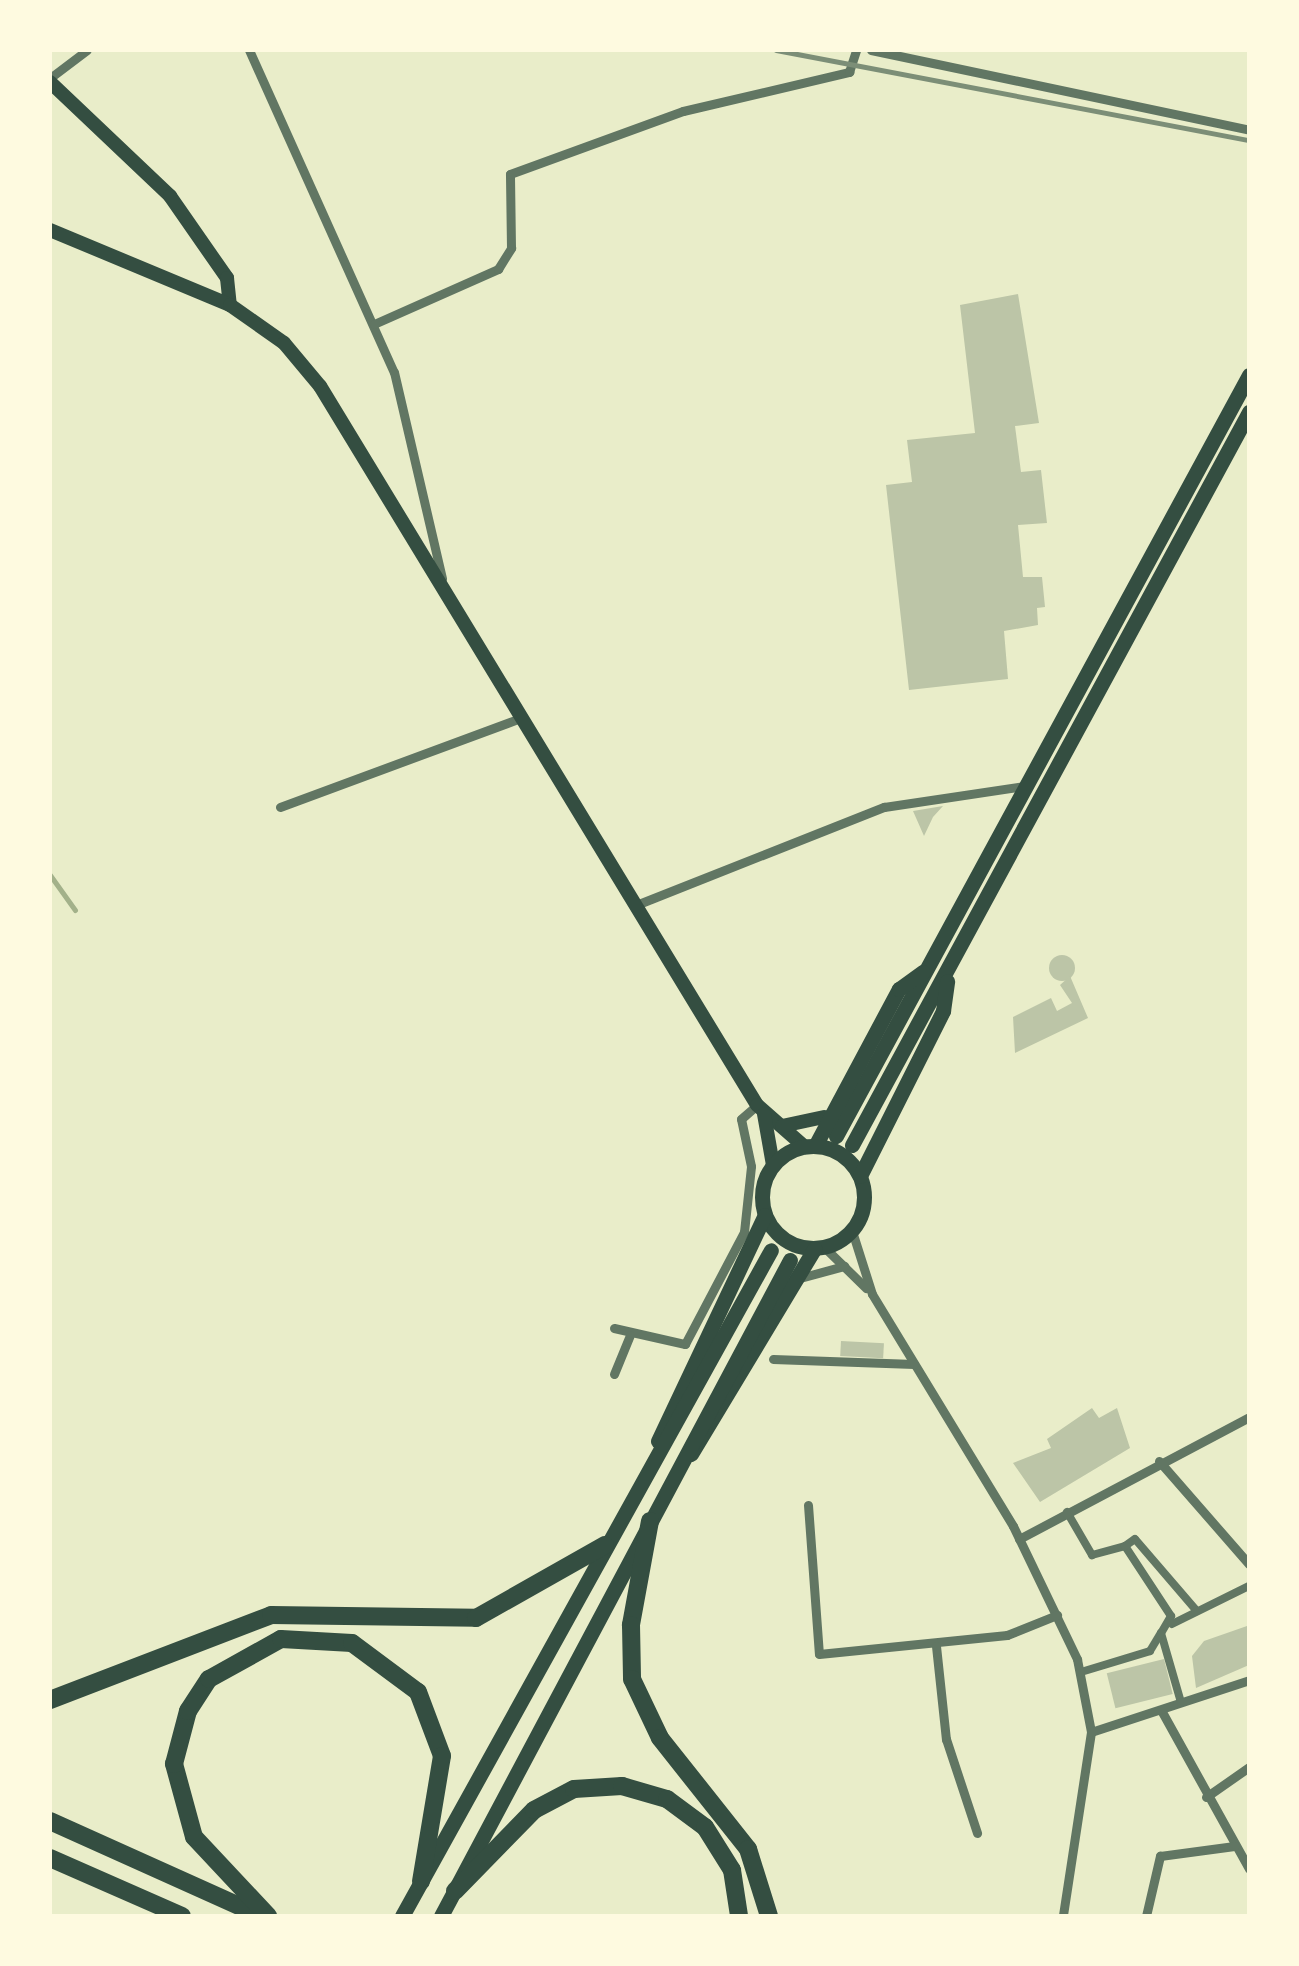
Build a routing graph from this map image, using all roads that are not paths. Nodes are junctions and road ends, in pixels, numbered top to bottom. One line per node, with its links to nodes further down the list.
1 (87, 50): 5 (street)
2 (250, 50): 9 (street)
3 (856, 50): 9 (street)
4 (871, 50): 6 (street)
5 (50, 80): 8 (main road)
6 (1249, 130)
7 (50, 230): 8 (main road)
8 (230, 305): 12 (main road)
9 (374, 324): 12 (street)
10 (1249, 375): 14 (main road)
11 (1249, 412): 18 (main road)
12 (446, 596): 13 (main road)
13 (522, 717): 15 (street); 16 (main road)
14 (1025, 786): 16 (street); 17 (main road)
15 (280, 806)
16 (636, 904): 19 (main road)
17 (925, 970): 20 (main road); 22 (main road)
18 (948, 972): 23 (main road); 26 (main road)
19 (761, 1109): 21 (main road); 25 (main road); 36 (street)
20 (824, 1117): 21 (main road); 24 (main road)
21 (782, 1126): 24 (main road)
22 (836, 1136)
23 (852, 1145)
24 (810, 1147): 25 (main road); 26 (main road)
25 (773, 1165): 27 (main road)
26 (860, 1176): 28 (main road)
27 (766, 1215): 29 (main road); 41 (main road)
28 (852, 1231): 29 (main road); 34 (street)
29 (820, 1247): 32 (street); 33 (main road)
30 (772, 1250): 41 (main road)
31 (790, 1260): 43 (main road)
32 (844, 1266): 33 (street); 34 (street)
33 (797, 1280): 43 (main road)
34 (872, 1294): 38 (street)
35 (614, 1328): 36 (street)
36 (630, 1335): 39 (street)
37 (774, 1359): 38 (street)
38 (914, 1364): 47 (street)
39 (614, 1374)
40 (1249, 1416): 42 (street)
41 (654, 1455): 48 (main road)
42 (1158, 1461): 45 (street); 52 (street)
43 (679, 1468): 46 (main road)
44 (808, 1505): 58 (street)
45 (1068, 1512): 47 (street); 49 (street)
46 (650, 1521): 73 (main road); 79 (highway)
47 (1019, 1539): 55 (street)
48 (605, 1545): 62 (highway); 72 (main road)
49 (1125, 1546): 50 (street); 51 (street)
50 (1144, 1550): 51 (street); 54 (street)
51 (1131, 1557): 56 (street)
52 (1249, 1564)
53 (1249, 1586): 54 (street)
54 (1197, 1612): 56 (street)
55 (1057, 1615): 58 (street); 59 (street)
56 (1172, 1624): 57 (street)
57 (1161, 1633): 59 (street); 61 (street)
58 (936, 1646): 68 (street)
59 (1081, 1672): 64 (street)
60 (1249, 1680): 61 (street)
61 (1180, 1699): 63 (street)
62 (50, 1700)
63 (1161, 1710): 64 (street); 66 (street)
64 (1090, 1732): 80 (street)
65 (1249, 1767): 66 (street)
66 (1206, 1797): 69 (street)
67 (50, 1821): 75 (highway)
68 (977, 1833)
69 (1236, 1849): 71 (street); 81 (street)
70 (50, 1858): 74 (highway)
71 (1249, 1869)
72 (420, 1881): 75 (highway); 76 (main road)
73 (455, 1891): 77 (main road); 78 (highway)
74 (182, 1916)
75 (264, 1916)
76 (402, 1916)
77 (441, 1916)
78 (739, 1916)
79 (769, 1916)
80 (1063, 1916)
81 (1146, 1916)

